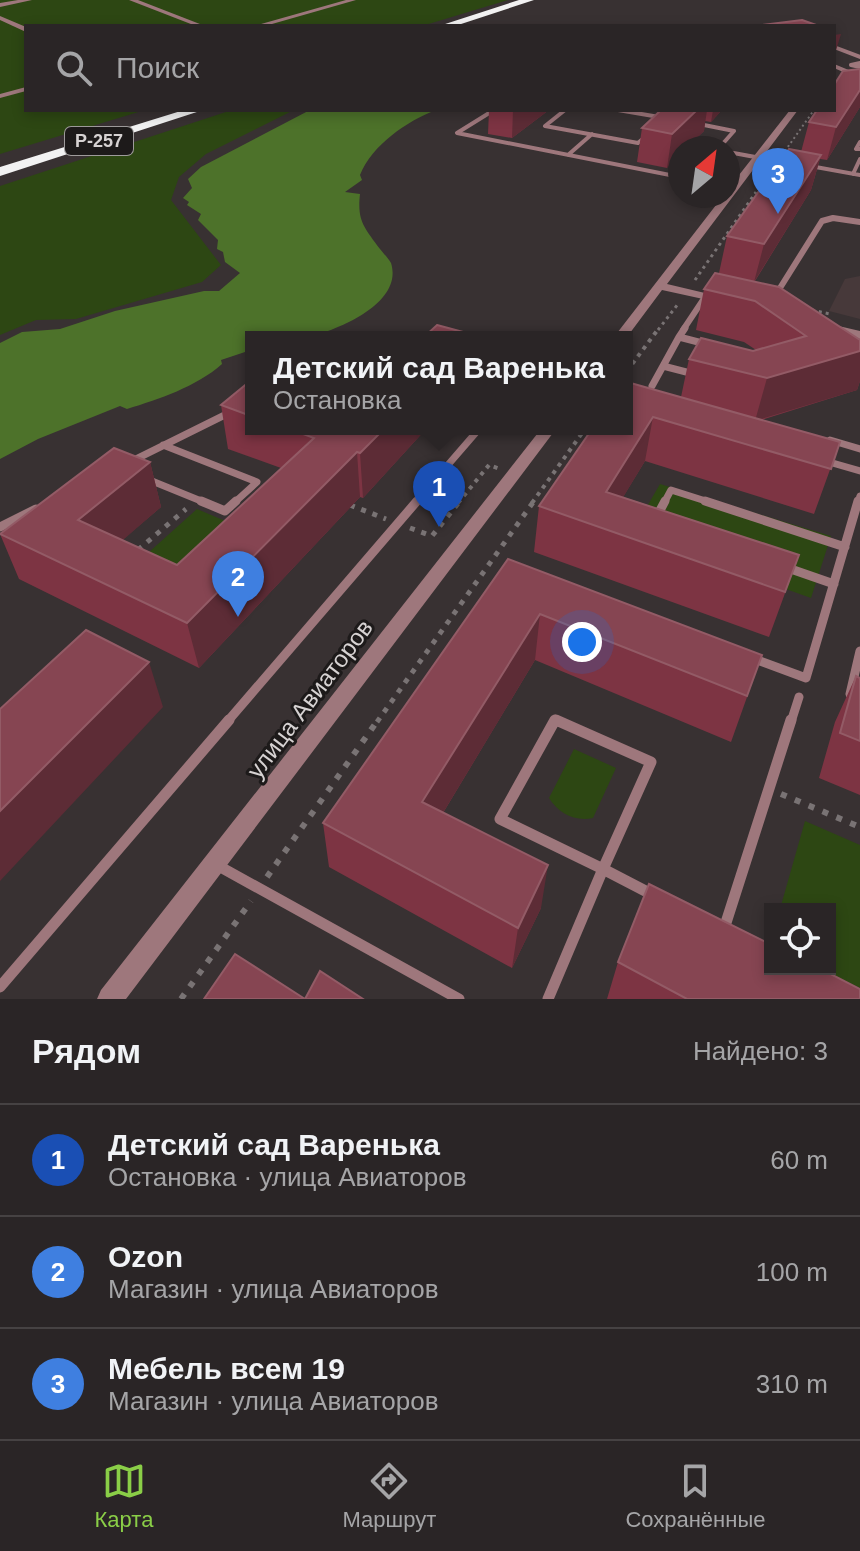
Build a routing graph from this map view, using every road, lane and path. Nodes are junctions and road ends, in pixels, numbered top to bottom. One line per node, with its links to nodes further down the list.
1 (29, 0): 6 (street)
2 (132, 0): 10 (street)
3 (353, 0): 8 (street)
4 (529, 0): 12 (highway)
5 (548, 0): 13 (highway)
6 (1, 2)
7 (311, 4): 8 (street)
8 (324, 8): 11 (street)
9 (0, 18): 14 (street)
10 (197, 24)
11 (264, 24)
12 (451, 24)
13 (470, 24)
14 (24, 29)
15 (836, 48): 17 (lane)
16 (852, 59): 17 (lane)
17 (860, 62)
18 (836, 65): 19 (lane)
19 (860, 77)
20 (24, 90): 21 (street)
21 (0, 96)
22 (167, 112): 41 (highway, Р-257)
23 (191, 112): 42 (highway, Р-257)
24 (491, 112): 37 (lane)
25 (562, 112): 32 (lane)
26 (630, 112): 29 (lane)
27 (793, 112): 38 (street)
28 (813, 112): 40 (path)
29 (664, 118): 30 (lane); 32 (lane)
30 (678, 121)
31 (692, 123): 33 (lane)
32 (592, 134): 37 (lane)
33 (730, 136)
34 (860, 142): 35 (lane)
35 (860, 149)
36 (740, 154): 38 (lane)
37 (568, 155): 44 (lane)
38 (759, 157): 40 (lane); 47 (street)
39 (860, 159): 43 (lane)
40 (778, 161): 43 (lane); 46 (path)
41 (0, 164)
42 (0, 172)
43 (856, 174)
44 (668, 175)
45 (860, 222): 48 (lane)
46 (698, 282)
47 (660, 286): 49 (street); 52 (street)
48 (772, 300)
49 (702, 303): 50 (street); 54 (lane); 56 (path)
50 (736, 305)
51 (820, 325): 53 (street)
52 (625, 331)
53 (860, 335)
54 (679, 337): 55 (lane); 57 (lane)
55 (722, 348)
56 (633, 363)
57 (663, 366): 58 (lane); 59 (lane)
58 (702, 376)
59 (652, 386)
60 (245, 405): 65 (lane)
61 (474, 435): 74 (lane)
62 (544, 435): 87 (street, улица Авиаторов)
63 (581, 435): 89 (path)
64 (819, 437): 66 (lane)
65 (163, 445): 71 (lane); 71 (lane)
66 (860, 449)
67 (816, 458): 69 (lane)
68 (502, 469): 74 (path)
69 (860, 471)
70 (860, 496): 77 (lane)
71 (197, 499): 78 (path)
72 (346, 503): 74 (path)
73 (40, 507): 76 (lane)
74 (399, 523): 92 (lane)
75 (669, 526): 77 (lane)
76 (0, 527)
77 (845, 547): 80 (lane)
78 (131, 556)
79 (774, 563): 80 (lane)
80 (834, 584): 82 (lane)
81 (860, 651): 84 (lane)
82 (746, 656)
83 (799, 697): 85 (lane)
84 (860, 698)
85 (770, 789): 86 (path); 91 (lane)
86 (860, 827)
87 (215, 864): 89 (lane); 93 (street, улица Авиаторов)
88 (603, 869): 88 (lane); 90 (lane); 96 (lane)
89 (259, 890): 94 (path); 95 (lane)
90 (670, 904)
91 (710, 925)
92 (0, 987)
93 (110, 999)
94 (181, 999)
95 (459, 999)
96 (548, 999)

